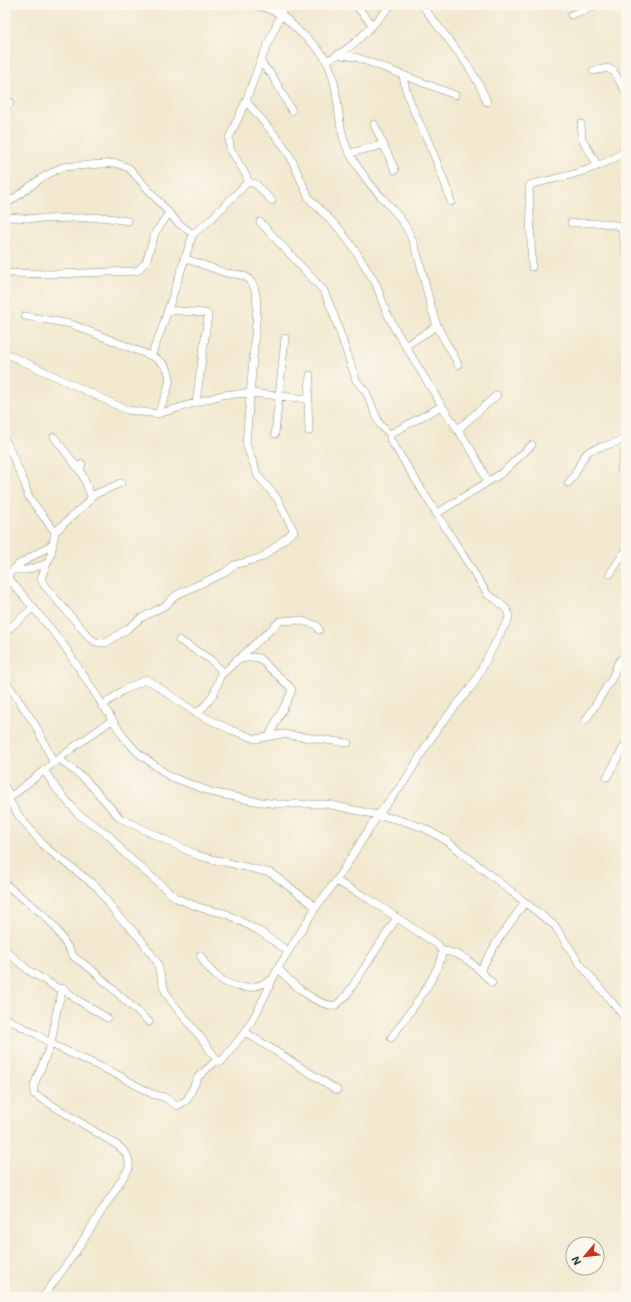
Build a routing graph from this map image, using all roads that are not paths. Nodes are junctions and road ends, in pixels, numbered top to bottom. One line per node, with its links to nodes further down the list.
1 (255, 5): 7 (street)
2 (284, 5): 7 (street)
3 (355, 5): 9 (street)
4 (391, 5): 9 (street)
5 (422, 5): 19 (street)
6 (596, 5): 8 (street)
7 (280, 13): 11 (street); 12 (street)
8 (571, 15)
9 (372, 25): 10 (street)
10 (340, 55): 11 (street); 14 (street)
11 (326, 60): 26 (street)
12 (260, 62): 17 (street); 21 (street)
13 (593, 71): 15 (street)
14 (403, 75): 16 (street); 31 (street)
15 (626, 92)
16 (455, 95)
17 (246, 101): 29 (street); 48 (street)
18 (10, 102): 20 (street)
19 (487, 102)
20 (5, 110)
21 (292, 111)
22 (374, 124): 24 (street)
23 (581, 124): 27 (street)
24 (382, 145): 26 (street); 28 (street)
25 (626, 151): 27 (street)
26 (350, 153): 46 (street)
27 (598, 166): 42 (street)
28 (395, 170)
29 (248, 182): 30 (street); 39 (street)
30 (272, 201)
31 (451, 202)
32 (5, 204): 33 (street)
33 (169, 213): 39 (street); 43 (street)
34 (6, 216): 35 (street)
35 (128, 221)
36 (260, 222): 63 (street)
37 (571, 223): 38 (street)
38 (624, 224): 40 (street)
39 (193, 234): 41 (street)
40 (626, 250)
41 (184, 258): 44 (street); 53 (street)
42 (532, 267)
43 (5, 273)
44 (168, 310): 50 (street); 57 (street)
45 (25, 316): 50 (street)
46 (437, 326): 48 (street); 51 (street)
47 (285, 338): 55 (street)
48 (404, 346): 58 (street)
49 (5, 353): 59 (street)
50 (151, 356): 59 (street)
51 (458, 364)
52 (310, 375): 56 (street)
53 (251, 393): 55 (street); 57 (street); 80 (street)
54 (497, 395): 60 (street)
55 (278, 397): 56 (street); 62 (street)
56 (308, 399): 61 (street)
57 (196, 403): 59 (street)
58 (442, 406): 60 (street); 63 (street)
59 (158, 414)
60 (457, 430): 72 (street)
61 (310, 431)
62 (275, 434)
63 (390, 434): 76 (street)
64 (54, 437): 71 (street)
65 (626, 438): 74 (street)
66 (5, 439): 77 (street)
67 (532, 445): 72 (street)
68 (626, 445): 70 (street)
69 (82, 464): 71 (street)
70 (621, 469)
71 (81, 472): 75 (street)
72 (487, 482): 76 (street)
73 (120, 483): 75 (street)
74 (568, 484)
75 (91, 496): 77 (street)
76 (436, 514): 104 (street)
77 (55, 532): 78 (street)
78 (51, 545): 80 (street); 81 (street)
79 (626, 550): 82 (street)
80 (46, 564): 81 (street)
81 (14, 570): 83 (street)
82 (610, 574)
83 (6, 575): 84 (street)
84 (34, 607): 86 (street); 92 (street)
85 (319, 630): 89 (street)
86 (5, 632)
87 (179, 640): 90 (street)
88 (626, 653): 95 (street)
89 (236, 660): 90 (street); 96 (street)
90 (220, 676): 93 (street)
91 (5, 680): 99 (street)
92 (102, 706): 93 (street); 94 (street)
93 (196, 713): 96 (street)
94 (112, 720): 99 (street); 104 (street)
95 (586, 720)
96 (270, 735): 97 (street)
97 (348, 743)
98 (626, 743): 101 (street)
99 (56, 761): 100 (street); 108 (street)
100 (44, 770): 103 (street); 111 (street)
101 (607, 777)
102 (5, 787): 103 (street)
103 (8, 799): 126 (street)
104 (378, 815): 105 (street); 107 (street)
105 (336, 881): 108 (street); 109 (street)
106 (5, 884): 122 (street)
107 (526, 902): 115 (street); 121 (street)
108 (316, 907): 111 (street)
109 (396, 919): 112 (street); 114 (street)
110 (5, 950): 118 (street)
111 (288, 951): 114 (street)
112 (442, 951): 115 (street); 124 (street)
113 (200, 955): 116 (street)
114 (278, 968): 116 (street)
115 (480, 971): 117 (street)
116 (271, 980): 123 (street)
117 (492, 983)
118 (63, 988): 120 (street); 125 (street)
119 (5, 1018): 125 (street)
120 (107, 1018)
121 (626, 1019)
122 (149, 1022)
123 (245, 1032): 126 (street); 127 (street)
124 (392, 1038)
125 (51, 1044): 126 (street); 128 (street)
126 (217, 1060)
127 (337, 1090)
128 (43, 1297)

